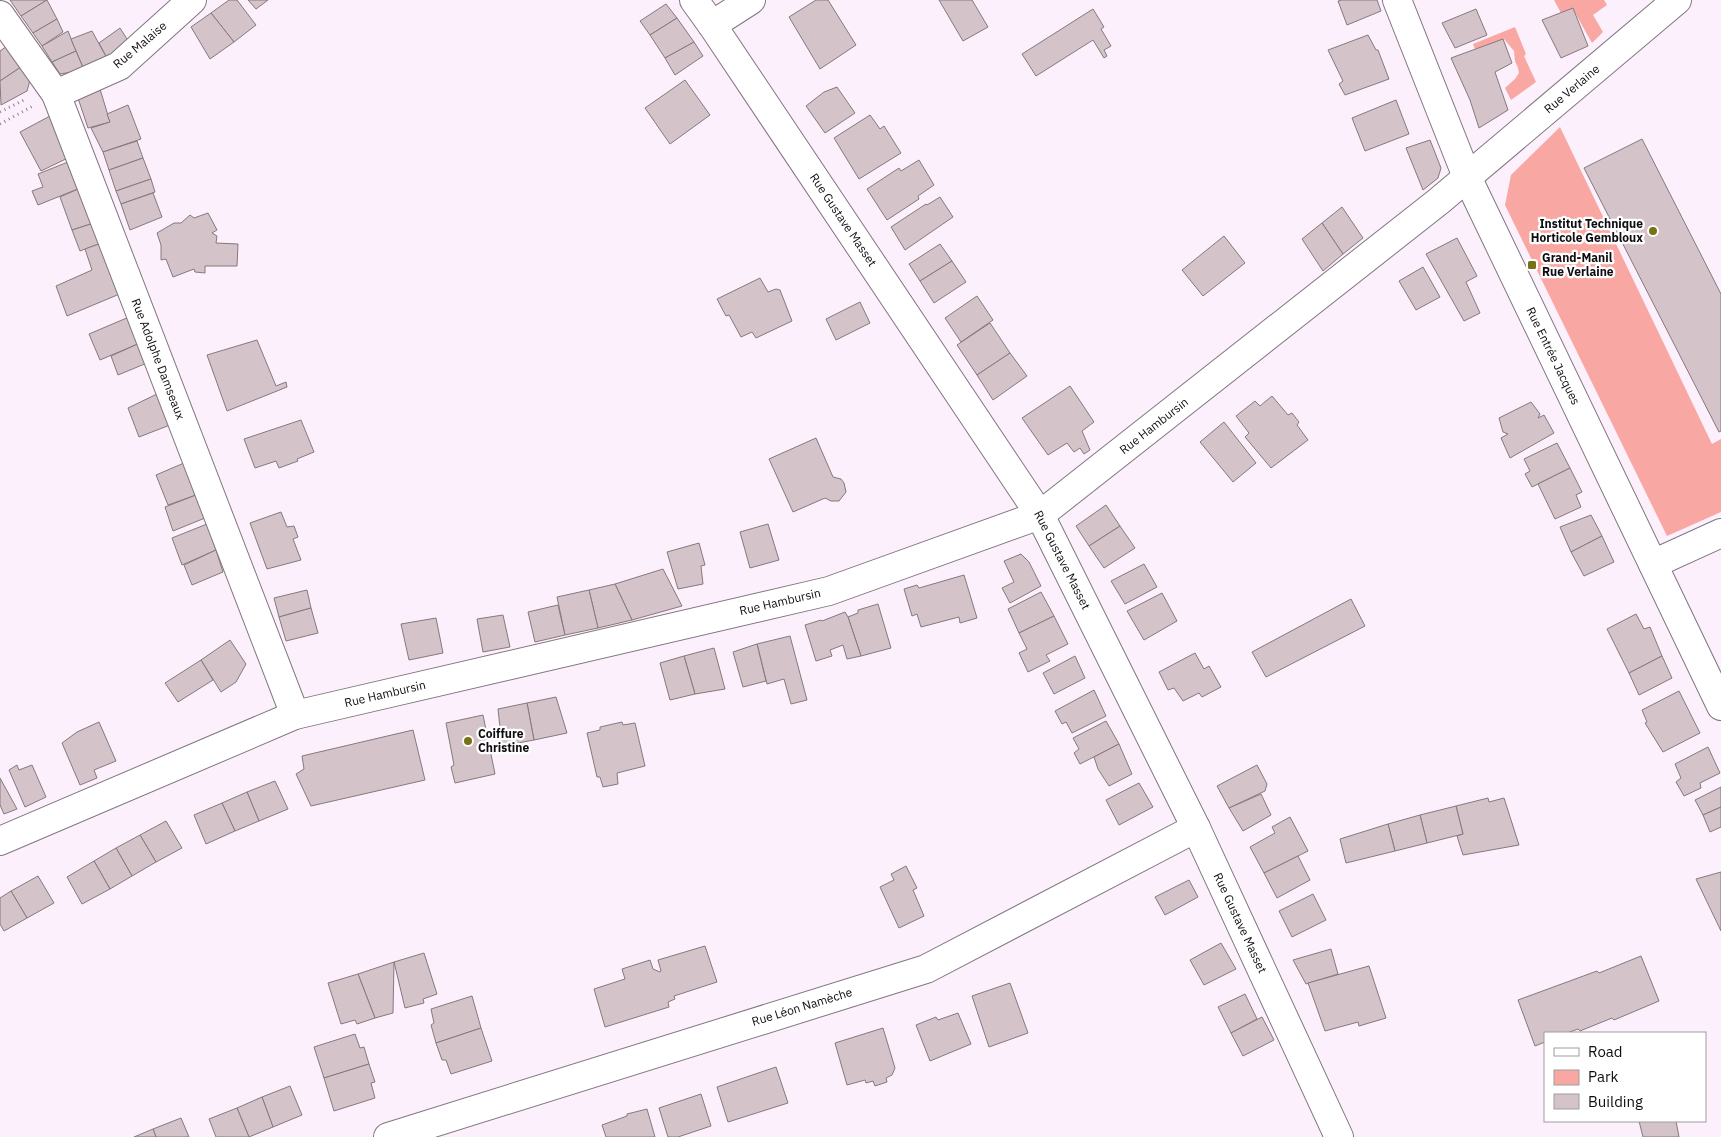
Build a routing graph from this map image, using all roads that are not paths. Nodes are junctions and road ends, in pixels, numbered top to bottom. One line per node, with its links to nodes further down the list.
1 (192, 0): 8 (street, Rue Malaise)
2 (694, 0): 7 (street, Rue Gustave Masset)
3 (751, 0): 7 (street)
4 (1397, 0): 9 (street, Rue Entrée Jacques)
5 (1677, 0): 9 (street, Rue Verlaine)
6 (0, 15): 8 (street, Rue Adolphe Damseaux)
7 (712, 25): 10 (street, Rue Gustave Masset)
8 (56, 94): 14 (street, Rue Adolphe Damseaux)
9 (1466, 177): 10 (street, Rue Hambursin); 12 (street, Rue Entrée Jacques)
10 (1040, 516): 14 (street, Rue Hambursin); 15 (street, Rue Gustave Masset)
11 (1721, 533): 12 (street)
12 (1653, 564): 13 (street, Rue Entrée Jacques)
13 (1721, 706)
14 (295, 715): 16 (street, Rue Hambursin)
15 (1196, 828): 17 (street, Rue Léon Namèche); 18 (street, Rue Gustave Masset)
16 (0, 841)
17 (388, 1137)
18 (1339, 1137)

